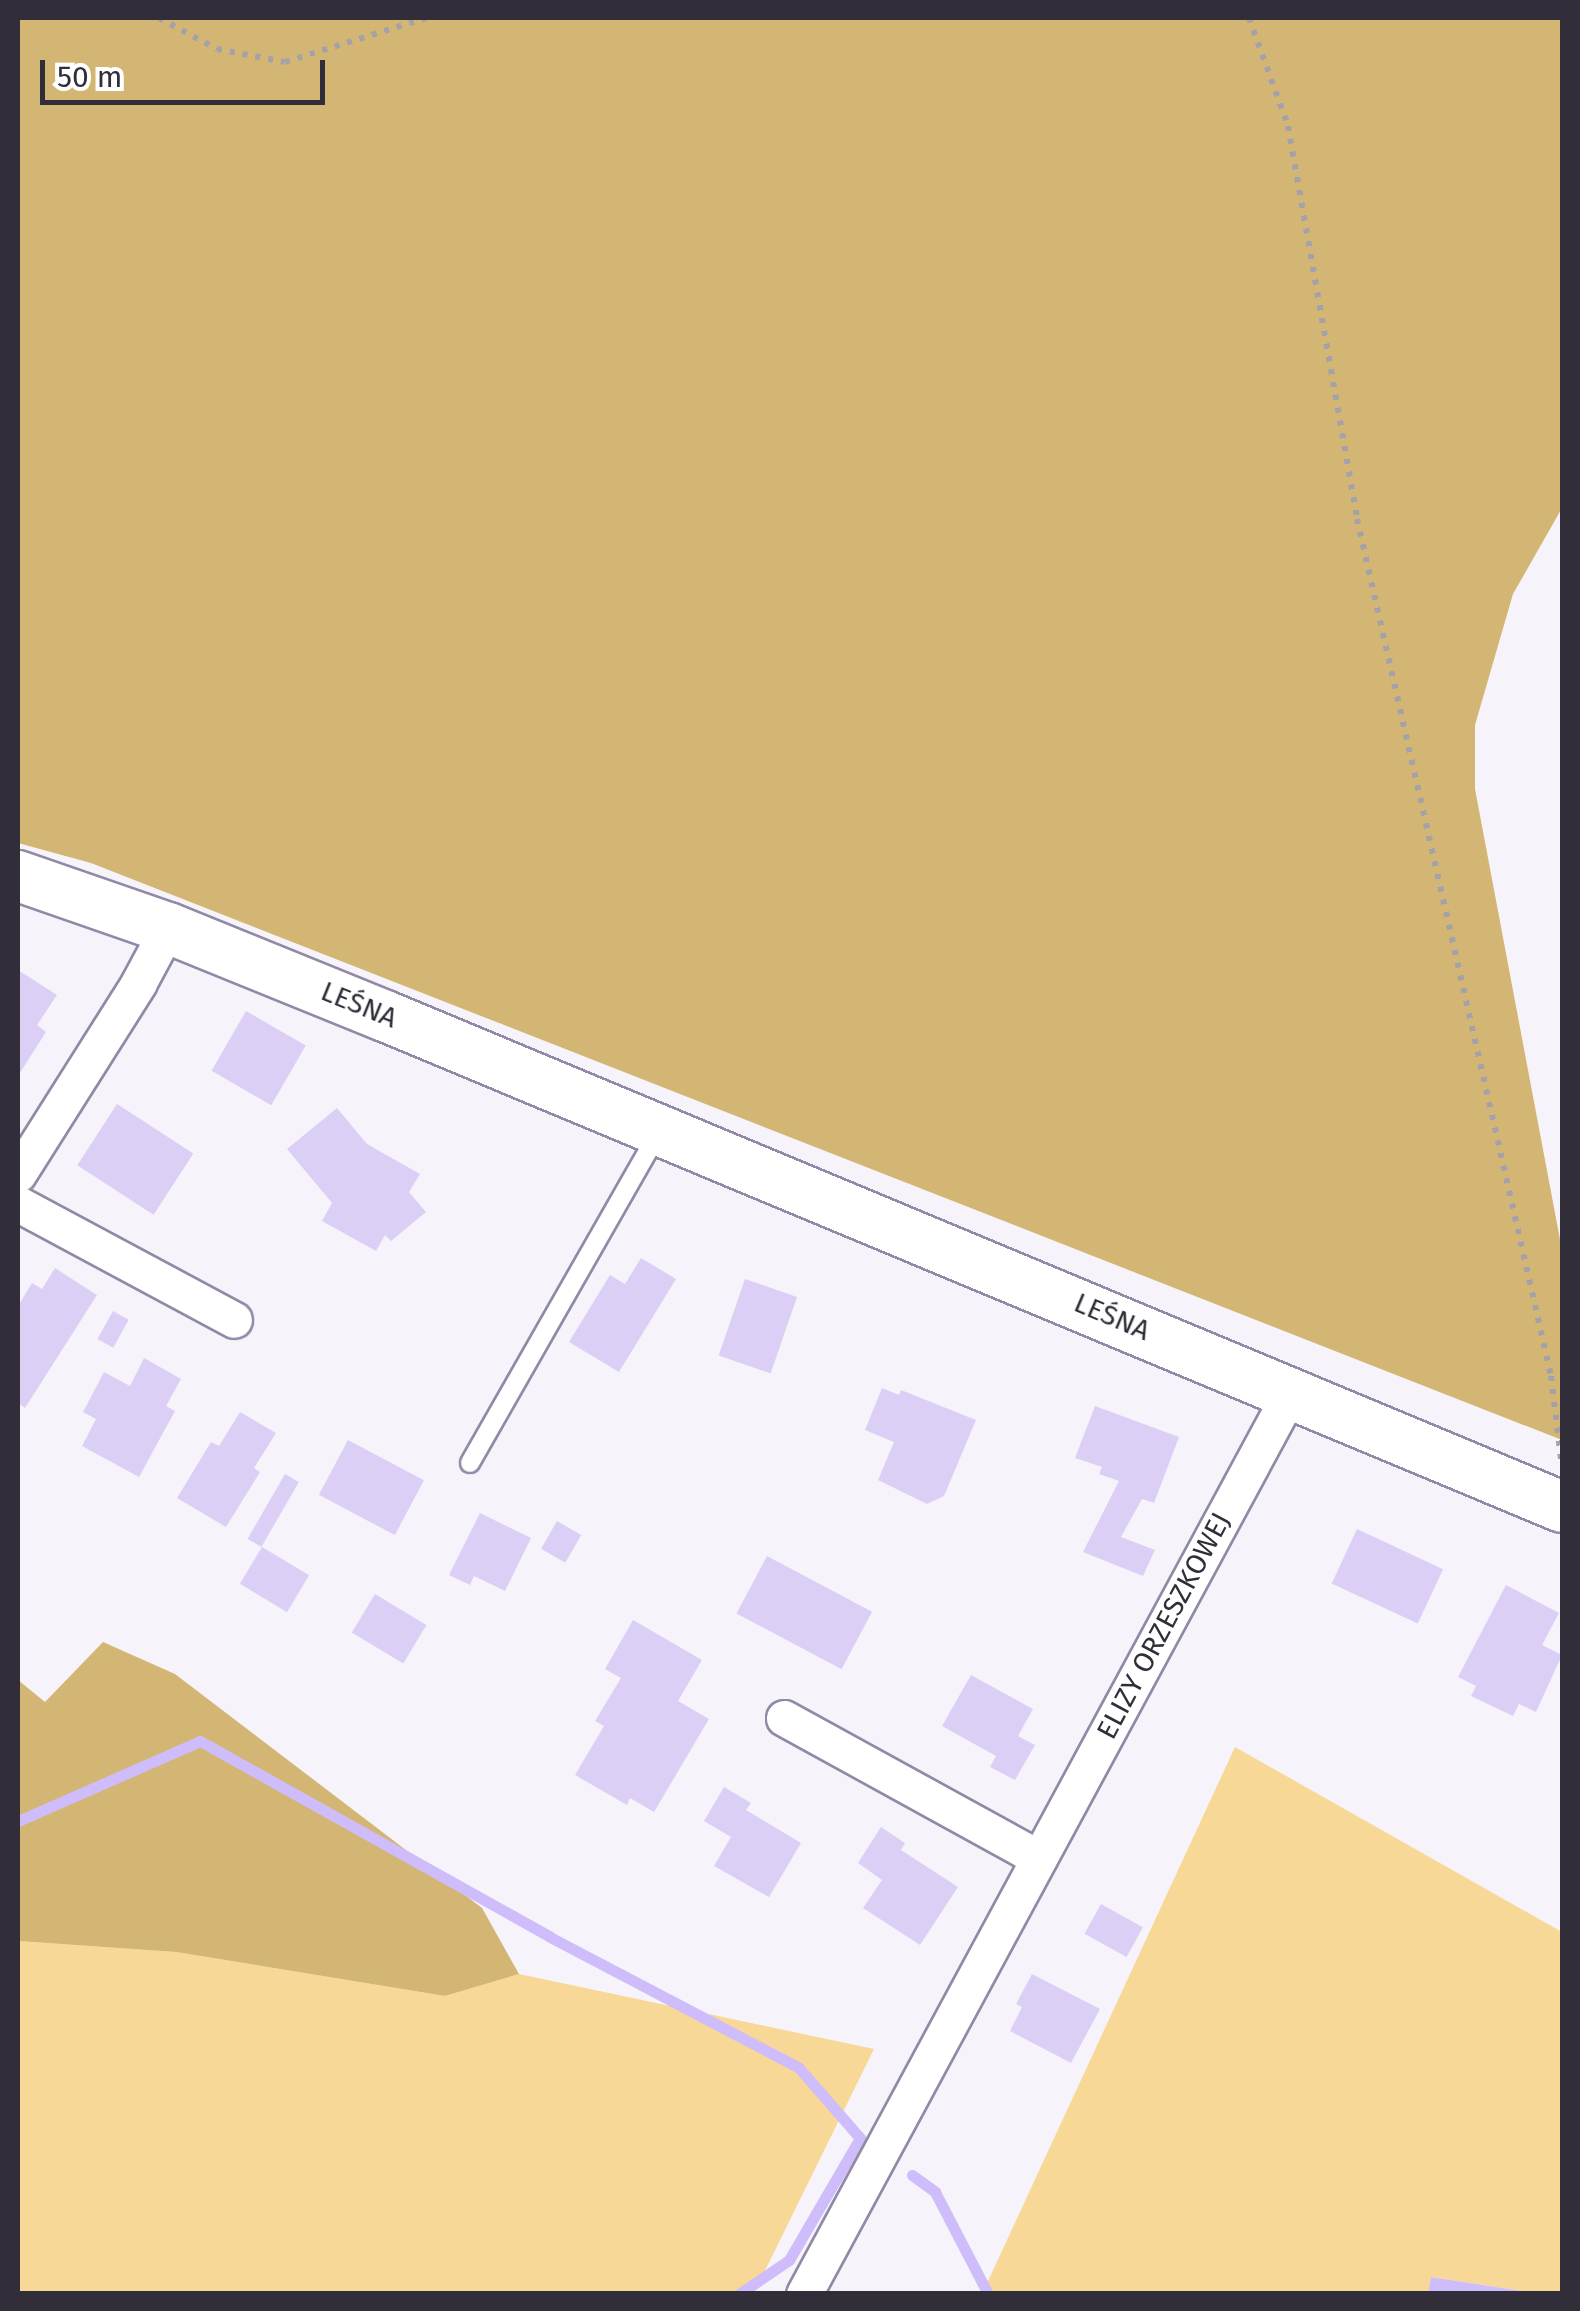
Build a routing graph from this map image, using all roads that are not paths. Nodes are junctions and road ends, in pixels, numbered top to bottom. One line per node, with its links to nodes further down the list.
1 (18, 876): 2 (street, LEŚNA)
2 (168, 928): 3 (street, LEŚNA); 4 (street)
3 (660, 1130): 7 (street, LEŚNA); 8 (lane)
4 (18, 1174)
5 (18, 1204): 6 (street)
6 (234, 1320)
7 (1289, 1395): 9 (street, LEŚNA); 11 (street, ELIZY ORZESZKOWEJ)
8 (470, 1463)
9 (1562, 1508)
10 (784, 1718): 11 (street)
11 (1039, 1858): 12 (street, ELIZY ORZESZKOWEJ)
12 (804, 2294)

